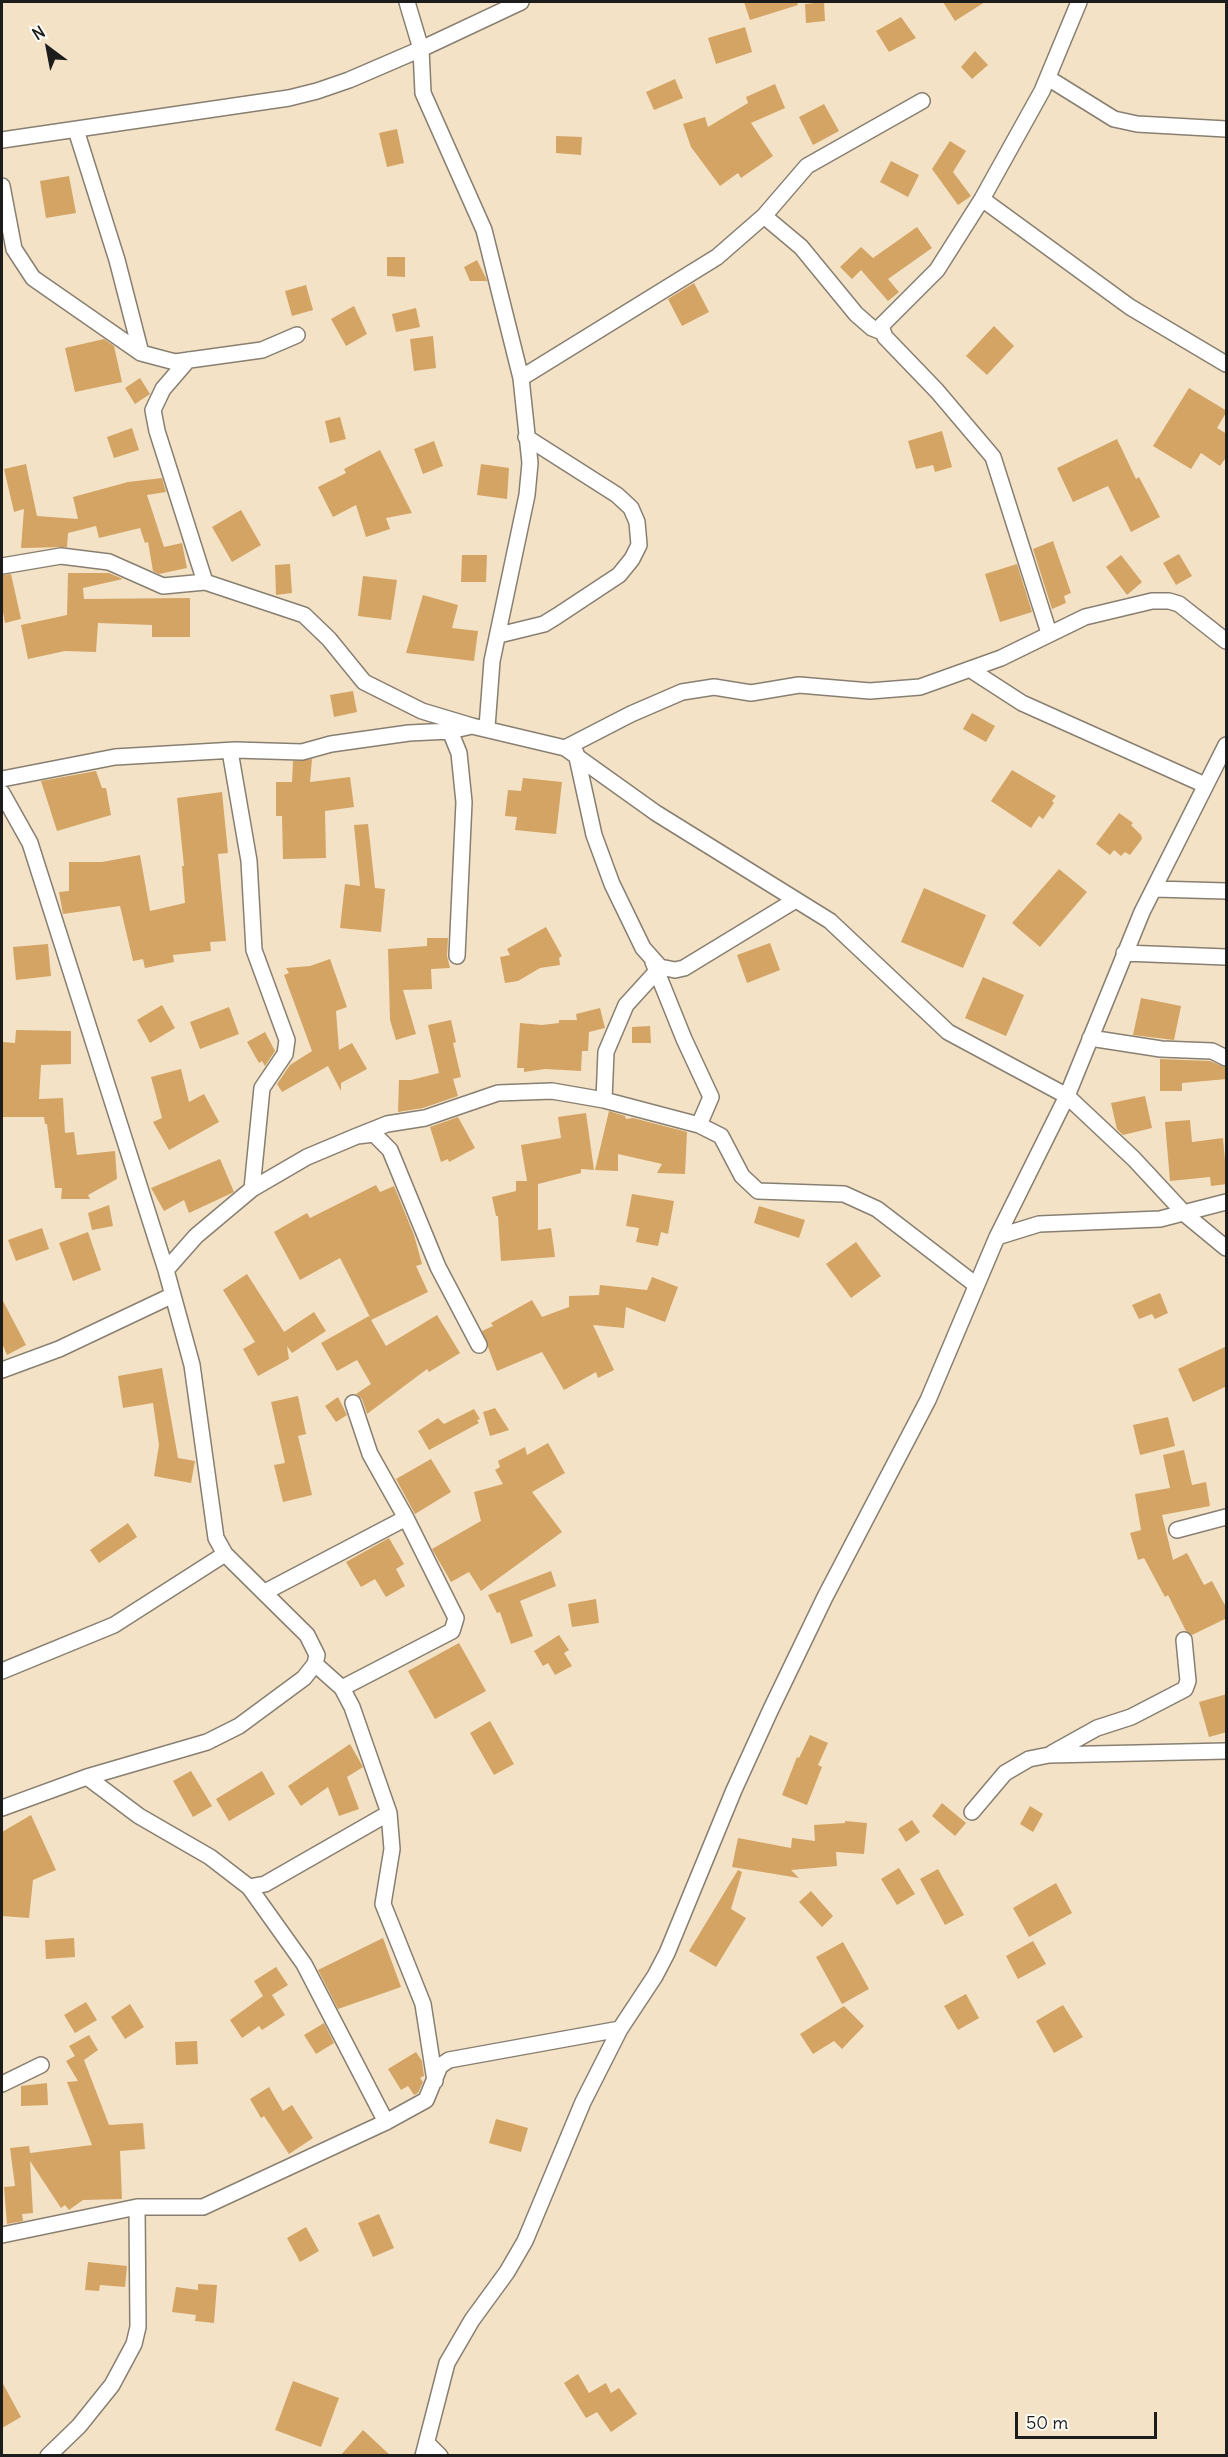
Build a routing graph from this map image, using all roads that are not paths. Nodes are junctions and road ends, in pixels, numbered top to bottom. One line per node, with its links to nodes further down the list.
1 (407, 2): 4 (street)
2 (521, 2): 4 (street)
3 (1079, 2): 5 (street)
4 (421, 49): 8 (street); 18 (street)
5 (1048, 78): 7 (street); 11 (street)
6 (922, 101): 12 (street)
7 (1227, 129)
8 (76, 130): 9 (street); 15 (street)
9 (2, 140)
10 (2, 186): 15 (street)
11 (982, 199): 13 (street); 17 (street)
12 (764, 216): 13 (street); 18 (street)
13 (882, 333): 22 (street)
14 (297, 335): 16 (street)
15 (141, 353): 16 (street)
16 (188, 360): 21 (street)
17 (1227, 363)
18 (521, 378): 19 (street)
19 (526, 437): 23 (street); 23 (street)
20 (2, 566): 21 (street)
21 (205, 582): 26 (street)
22 (1049, 633): 24 (street); 25 (street)
23 (499, 635): 26 (street)
24 (1227, 641)
25 (971, 670): 30 (street); 32 (street)
26 (479, 726): 27 (street); 30 (street)
27 (450, 731): 29 (street); 38 (street)
28 (1227, 745): 32 (street)
29 (230, 751): 31 (street); 47 (street)
30 (571, 751): 36 (street); 40 (street)
31 (2, 779)
32 (1205, 784): 34 (street)
33 (2, 793): 52 (street)
34 (1155, 889): 35 (street); 37 (street)
35 (1227, 891)
36 (794, 901): 40 (street); 43 (street)
37 (1124, 953): 39 (street); 41 (street)
38 (457, 956)
39 (1227, 957)
40 (655, 966): 44 (street); 45 (street)
41 (1090, 1038): 42 (street); 43 (street)
42 (1227, 1058)
43 (1067, 1096): 49 (street); 50 (street)
44 (604, 1100): 45 (street); 46 (street)
45 (699, 1125): 53 (street)
46 (357, 1136): 47 (street); 55 (street)
47 (252, 1189): 52 (street)
48 (1227, 1202): 49 (street)
49 (1186, 1215): 50 (street); 51 (street)
50 (997, 1237): 53 (street)
51 (1227, 1248)
52 (166, 1270): 54 (street)
53 (976, 1285): 74 (street)
54 (171, 1296): 56 (street); 61 (street)
55 (479, 1345)
56 (2, 1370)
57 (353, 1403): 59 (street)
58 (1227, 1517): 60 (street)
59 (406, 1518): 62 (street); 66 (street)
60 (1177, 1530)
61 (225, 1554): 62 (street); 65 (street)
62 (265, 1592): 64 (street)
63 (1184, 1640): 68 (street)
64 (315, 1664): 66 (street); 69 (street)
65 (2, 1671)
66 (342, 1688): 72 (street)
67 (1227, 1751): 68 (street)
68 (1050, 1755): 71 (street)
69 (87, 1776): 70 (street); 73 (street)
70 (2, 1808)
71 (972, 1812)
72 (389, 1813): 73 (street); 76 (street)
73 (249, 1887): 78 (street)
74 (620, 2029): 76 (street); 81 (street)
75 (41, 2065): 77 (street)
76 (435, 2081): 78 (street)
77 (2, 2084)
78 (386, 2122): 79 (street)
79 (137, 2207): 80 (street); 82 (street)
80 (2, 2235)
81 (425, 2449): 83 (street)
82 (48, 2456)
83 (440, 2456)

